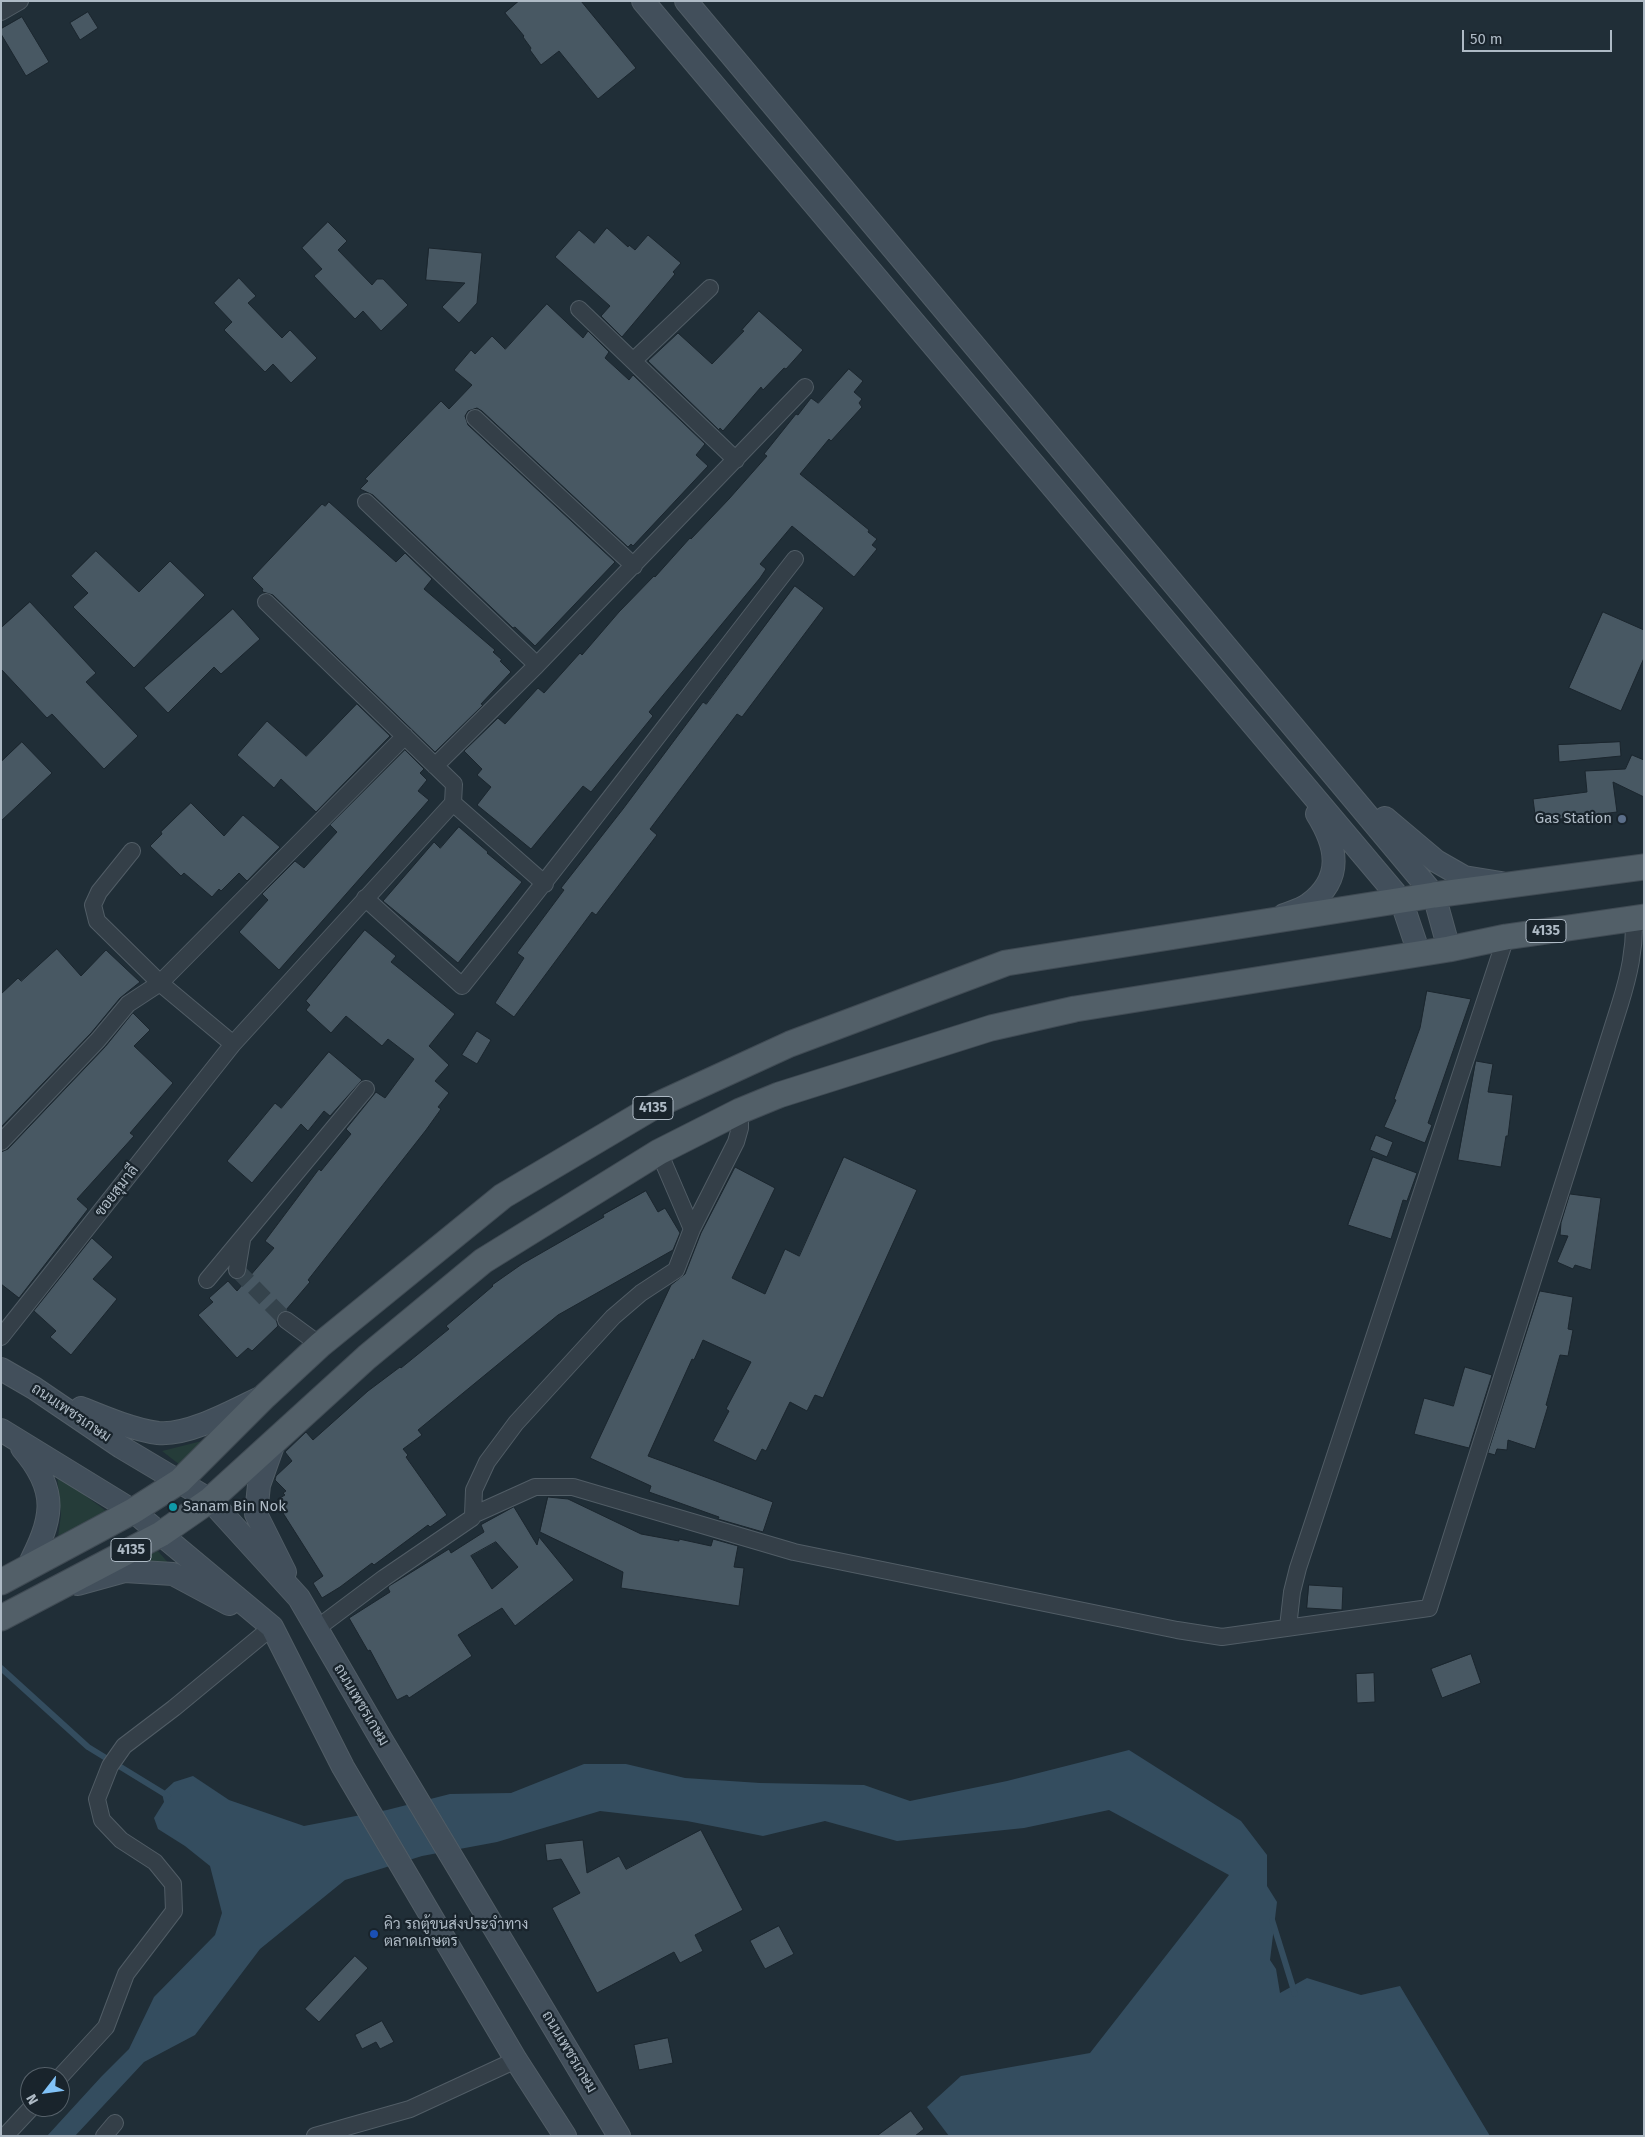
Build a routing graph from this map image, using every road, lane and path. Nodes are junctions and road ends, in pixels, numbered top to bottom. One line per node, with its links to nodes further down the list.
1 (20, 1): 4 (street)
2 (643, 1): 18 (main road)
3 (686, 1): 17 (main road)
4 (1, 12)
5 (710, 288): 7 (street)
6 (579, 309): 7 (street)
7 (633, 362): 10 (street)
8 (805, 387): 10 (street)
9 (475, 418): 13 (street)
10 (736, 460): 13 (street)
11 (366, 502): 15 (street)
12 (795, 559): 23 (street)
13 (634, 566): 15 (street)
14 (266, 602): 16 (street)
15 (537, 665): 19 (street)
16 (405, 736): 19 (street); 33 (street)
17 (1306, 741): 24 (main road); 25 (main road)
18 (1282, 759): 27 (main road); 29 (main road)
19 (435, 766): 20 (street)
20 (453, 802): 23 (street); 26 (street, ซอยสุมาลี)
21 (132, 851): 33 (street)
22 (1644, 867): 24 (main road, 4135)
23 (544, 884): 26 (street)
24 (1510, 885): 25 (main road, 4135)
25 (1434, 895): 27 (main road, 4135); 31 (main road)
26 (365, 898): 34 (street, ซอยสุมาลี)
27 (1401, 900): 29 (main road, 4135); 32 (main road)
28 (1639, 918): 30 (main road, 4135); 62 (street)
29 (1267, 922): 45 (main road, 4135)
30 (1506, 937): 31 (main road, 4135); 62 (street)
31 (1450, 949): 32 (main road, 4135)
32 (1419, 953): 36 (main road, 4135)
33 (160, 983): 34 (street); 37 (street)
34 (232, 1044): 44 (street, ซอยสุมาลี)
35 (366, 1089): 40 (street)
36 (740, 1111): 38 (main road, 4135); 39 (street)
37 (1, 1142)
38 (659, 1152): 39 (street); 50 (main road, 4135)
39 (692, 1229): 54 (street)
40 (242, 1240): 41 (street); 42 (street)
41 (237, 1270)
42 (208, 1280)
43 (286, 1320): 45 (street)
44 (1, 1337)
45 (320, 1345): 48 (main road, 4135)
46 (1, 1369): 47 (main road, ถนนเพชรเกษม)
47 (34, 1388): 48 (main road); 51 (main road, ถนนเพชรเกษม)
48 (265, 1396): 51 (main road, 4135)
49 (7, 1434): 53 (main road); 56 (main road)
50 (275, 1440): 52 (main road, 4135); 59 (main road)
51 (180, 1481): 52 (main road, ถนนเพชรเกษม); 53 (main road, 4135)
52 (210, 1500): 55 (main road, 4135); 59 (main road, ถนนเพชรเกษม)
53 (133, 1511): 55 (main road); 56 (main road, 4135)
54 (473, 1515): 62 (street); 63 (street)
55 (161, 1534): 58 (main road, 4135); 61 (main road)
56 (27, 1570): 57 (main road, 4135)
57 (1, 1582)
58 (48, 1593): 60 (main road, 4135); 61 (main road)
59 (299, 1598): 63 (main road, ถนนเพชรเกษม)
60 (1, 1618)
61 (272, 1627): 64 (main road); 65 (street)
62 (1288, 1627)
63 (316, 1629): 72 (main road, ถนนเพชรเกษม)
64 (516, 2060): 70 (street); 71 (main road)
65 (69, 2067)
66 (23, 2117): 68 (street)
67 (115, 2123): 69 (street)
68 (5, 2136)
69 (104, 2136)
70 (315, 2136)
71 (565, 2136)
72 (619, 2136)

